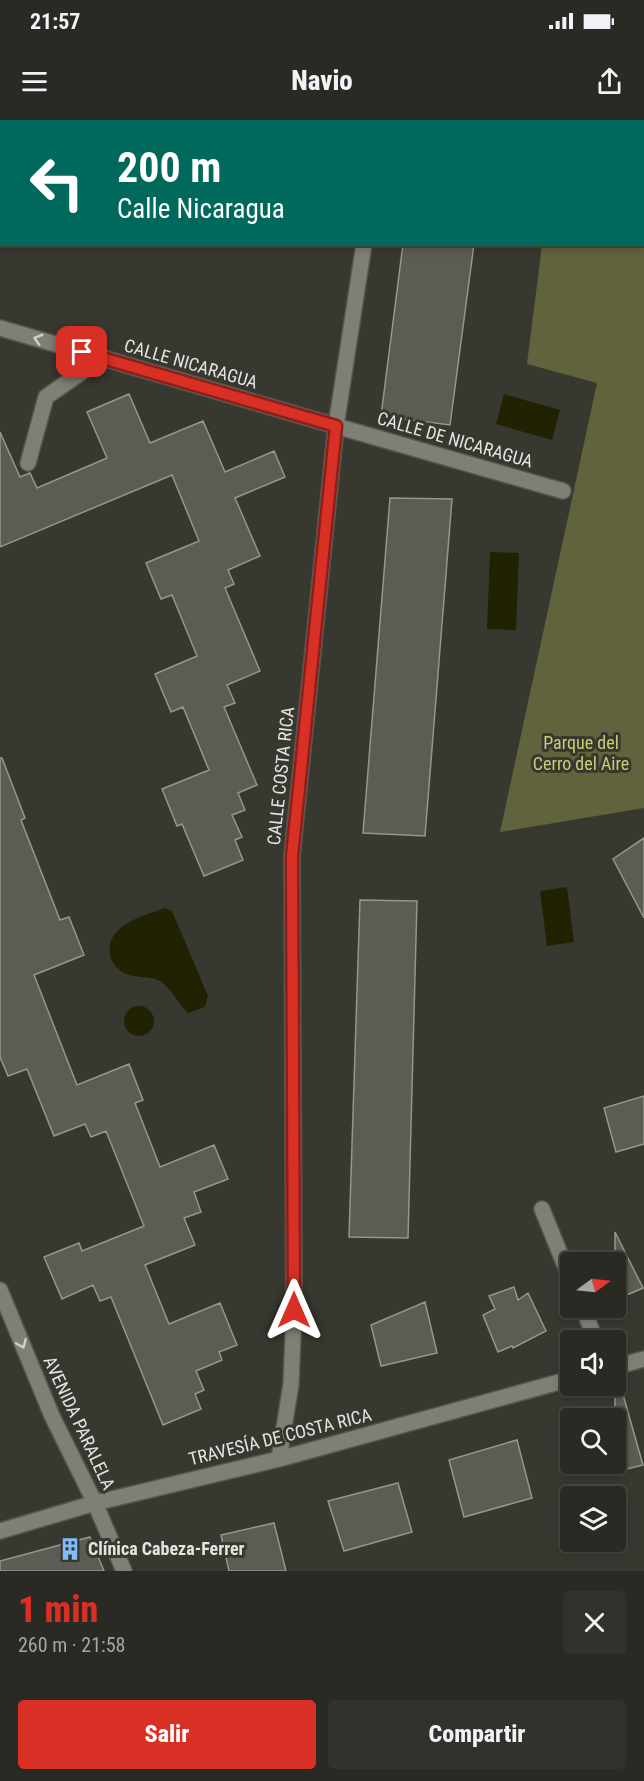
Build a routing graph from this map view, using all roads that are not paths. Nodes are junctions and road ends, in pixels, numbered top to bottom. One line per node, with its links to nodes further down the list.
1 (364, 246): 4 (street, CALLE COSTA RICA)
2 (0, 328): 3 (street, CALLE NICARAGUA, one-way to 2)
3 (102, 358): 4 (street, CALLE NICARAGUA); 5 (street)
4 (336, 426): 6 (street, CALLE DE NICARAGUA); 13 (street, CALLE COSTA RICA)
5 (28, 462)
6 (563, 491)
7 (542, 1209): 8 (street)
8 (560, 1253)
9 (0, 1290): 14 (street, AVENIDA PARALELA, one-way to 14)
10 (644, 1359): 11 (street)
11 (626, 1364)
12 (560, 1382): 13 (street, TRAVESÍA DE COSTA RICA)
13 (279, 1459): 14 (street, TRAVESÍA DE COSTA RICA)
14 (95, 1503): 15 (street, TRAVESÍA DE COSTA RICA); 16 (street, AVENIDA PARALELA)
15 (0, 1531)
16 (124, 1571)

